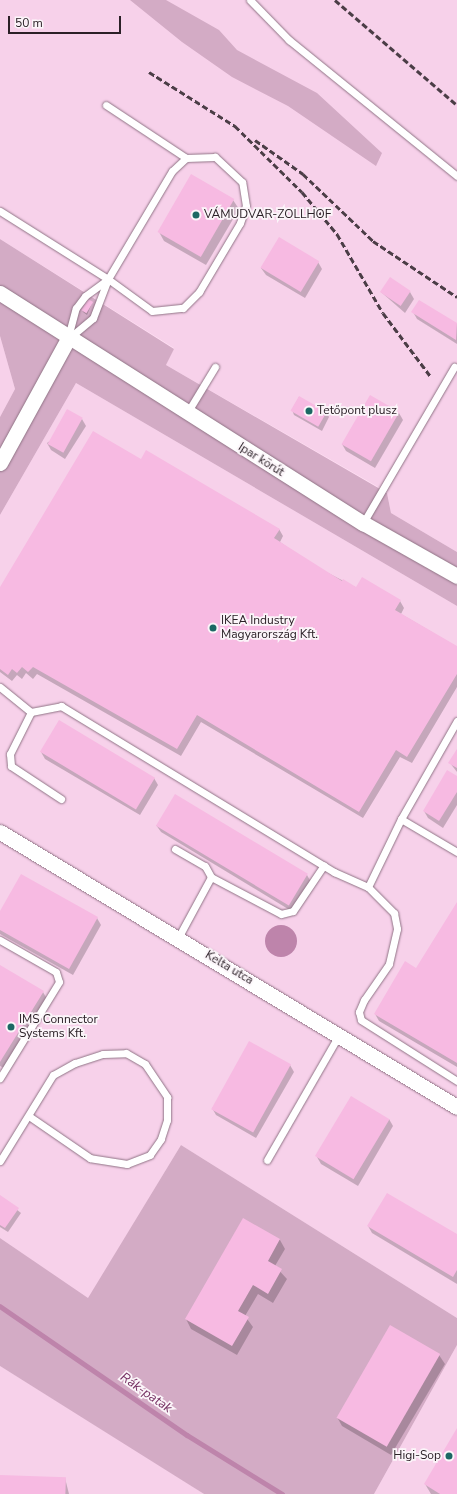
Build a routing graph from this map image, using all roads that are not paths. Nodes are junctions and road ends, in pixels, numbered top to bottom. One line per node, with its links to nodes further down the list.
1 (250, 0): 4 (lane)
2 (106, 105): 3 (lane)
3 (186, 158): 6 (lane); 6 (lane)
4 (457, 176)
5 (0, 211): 6 (lane)
6 (108, 279): 8 (lane); 8 (lane)
7 (0, 293): 8 (street, Ipar körút)
8 (68, 339): 11 (street, Ipar körút); 12 (street)
9 (215, 367): 11 (lane)
10 (454, 367): 13 (lane)
11 (187, 414): 13 (street, Ipar körút)
12 (0, 463)
13 (363, 523): 14 (street, Ipar körút)
14 (457, 576)
15 (0, 687): 16 (lane)
16 (31, 712): 18 (lane); 23 (lane)
17 (457, 721): 19 (lane)
18 (61, 798)
19 (401, 819): 22 (lane); 25 (lane)
20 (0, 832): 26 (street, Kelta utca)
21 (175, 849): 24 (lane)
22 (457, 852)
23 (324, 865): 24 (lane); 25 (lane)
24 (211, 877): 26 (lane)
25 (368, 887): 30 (lane)
26 (178, 938): 28 (street, Kelta utca)
27 (0, 940): 29 (lane)
28 (340, 1035): 31 (street, Kelta utca); 33 (lane)
29 (0, 1078)
30 (457, 1081)
31 (457, 1107)
32 (29, 1116): 32 (lane); 34 (lane)
33 (267, 1160)
34 (0, 1161)

